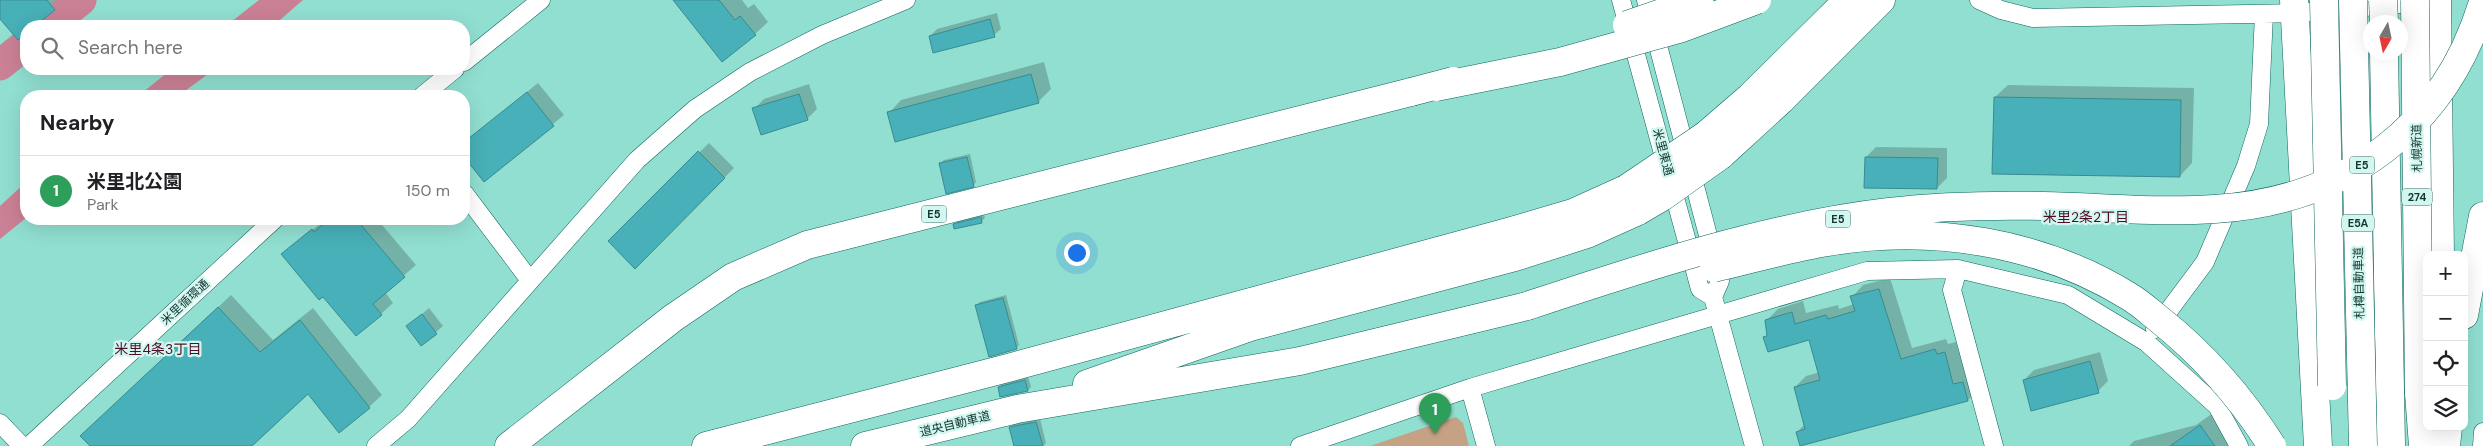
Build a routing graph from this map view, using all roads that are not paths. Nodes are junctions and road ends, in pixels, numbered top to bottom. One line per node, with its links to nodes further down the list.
1 (542, 0): 20 (street)
2 (906, 0): 32 (street)
3 (1621, 0): 33 (street, 米里東通)
4 (1646, 0): 33 (street, 米里東通)
5 (1699, 0): 24 (highway, E5, bridge)
6 (1757, 0): 24 (highway, bridge)
7 (1848, 0): 25 (highway)
8 (1881, 0): 25 (highway)
9 (1979, 0): 18 (street)
10 (2324, 0): 38 (highway, bridge)
11 (2353, 0): 59 (highway, 札樽自動車道 / E5A, bridge)
12 (2383, 0): 19 (highway, bridge)
13 (2415, 0): 61 (highway, 札幌新道 / 274, bridge)
14 (2438, 0): 15 (street); 17 (street); 30 (highway)
15 (2442, 0)
16 (2483, 2): 35 (highway, E5, bridge)
17 (2295, 6): 18 (street); 38 (highway)
18 (2264, 14): 37 (street)
19 (2384, 15)
20 (470, 57)
21 (2384, 60): 60 (highway, E5A)
22 (448, 75): 23 (street)
23 (429, 90)
24 (1423, 90): 48 (highway, E5)
25 (1713, 145): 26 (highway, bridge)
26 (1632, 200): 40 (highway); 49 (highway)
27 (470, 201): 32 (street)
28 (2483, 216): 34 (highway)
29 (269, 225): 46 (street, 米里循環通)
30 (2440, 251)
31 (1958, 269): 36 (street); 37 (street); 54 (street)
32 (530, 279): 47 (street)
33 (1713, 296): 36 (street, 米里東通)
34 (2468, 296)
35 (1527, 306): 40 (highway, E5); 56 (highway, bridge)
36 (1718, 315): 39 (street); 53 (street, 米里東通)
37 (2146, 342): 55 (street)
38 (2323, 377): 57 (highway); 58 (highway)
39 (1470, 388): 51 (street); 52 (street)
40 (1017, 409): 50 (highway, 道央自動車道 / E5)
41 (0, 423): 45 (street)
42 (2436, 431): 62 (highway)
43 (2448, 431): 63 (highway)
44 (2483, 432): 64 (street)
45 (22, 446)
46 (29, 446)
47 (376, 446)
48 (509, 446)
49 (706, 446)
50 (864, 446)
51 (1300, 446)
52 (1486, 446)
53 (1754, 446)
54 (1994, 446)
55 (2239, 446)
56 (2272, 446)
57 (2318, 446)
58 (2330, 446)
59 (2363, 446)
60 (2391, 446)
61 (2423, 446)
62 (2435, 446)
63 (2446, 446)
64 (2482, 446)

